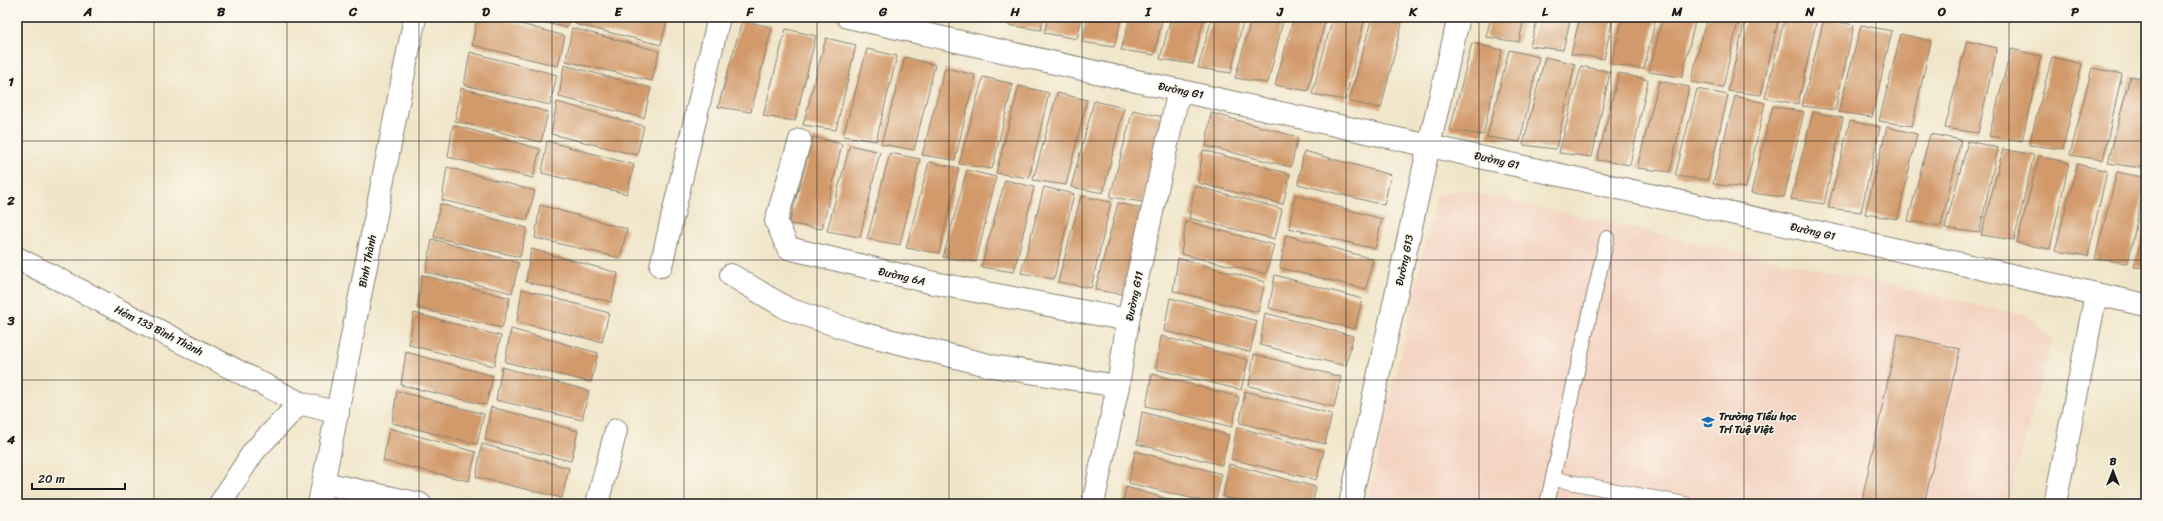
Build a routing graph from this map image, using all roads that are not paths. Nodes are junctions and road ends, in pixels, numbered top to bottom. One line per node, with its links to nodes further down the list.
1 (415, 17): 17 (street, Bình Thành)
2 (719, 17): 10 (street)
3 (1459, 17): 7 (street, Đường G13)
4 (861, 19): 5 (street, Đường G1)
5 (1179, 90): 7 (street, Đường G1); 14 (street, Đường G11)
6 (800, 140): 14 (street, Đường 6A)
7 (1429, 145): 12 (street, Đường G1); 25 (street, Đường G13)
8 (1607, 238): 19 (lane)
9 (17, 258): 16 (street, Hẻm 133 Bình Thành)
10 (661, 266)
11 (731, 275): 15 (street)
12 (2096, 294): 13 (street, Đường G1); 28 (street)
13 (2146, 305)
14 (1128, 320): 15 (street, Đường G11)
15 (1118, 386): 24 (street, Đường G11)
16 (300, 403): 17 (street, Hẻm 133 Bình Thành); 21 (street)
17 (338, 413): 20 (street, Bình Thành)
18 (616, 430): 23 (street)
19 (1554, 479): 26 (lane); 27 (lane)
20 (322, 494): 22 (street)
21 (220, 504)
22 (420, 504)
23 (597, 504)
24 (1093, 504)
25 (1350, 504)
26 (1547, 504)
27 (1685, 504)
28 (2055, 504)

